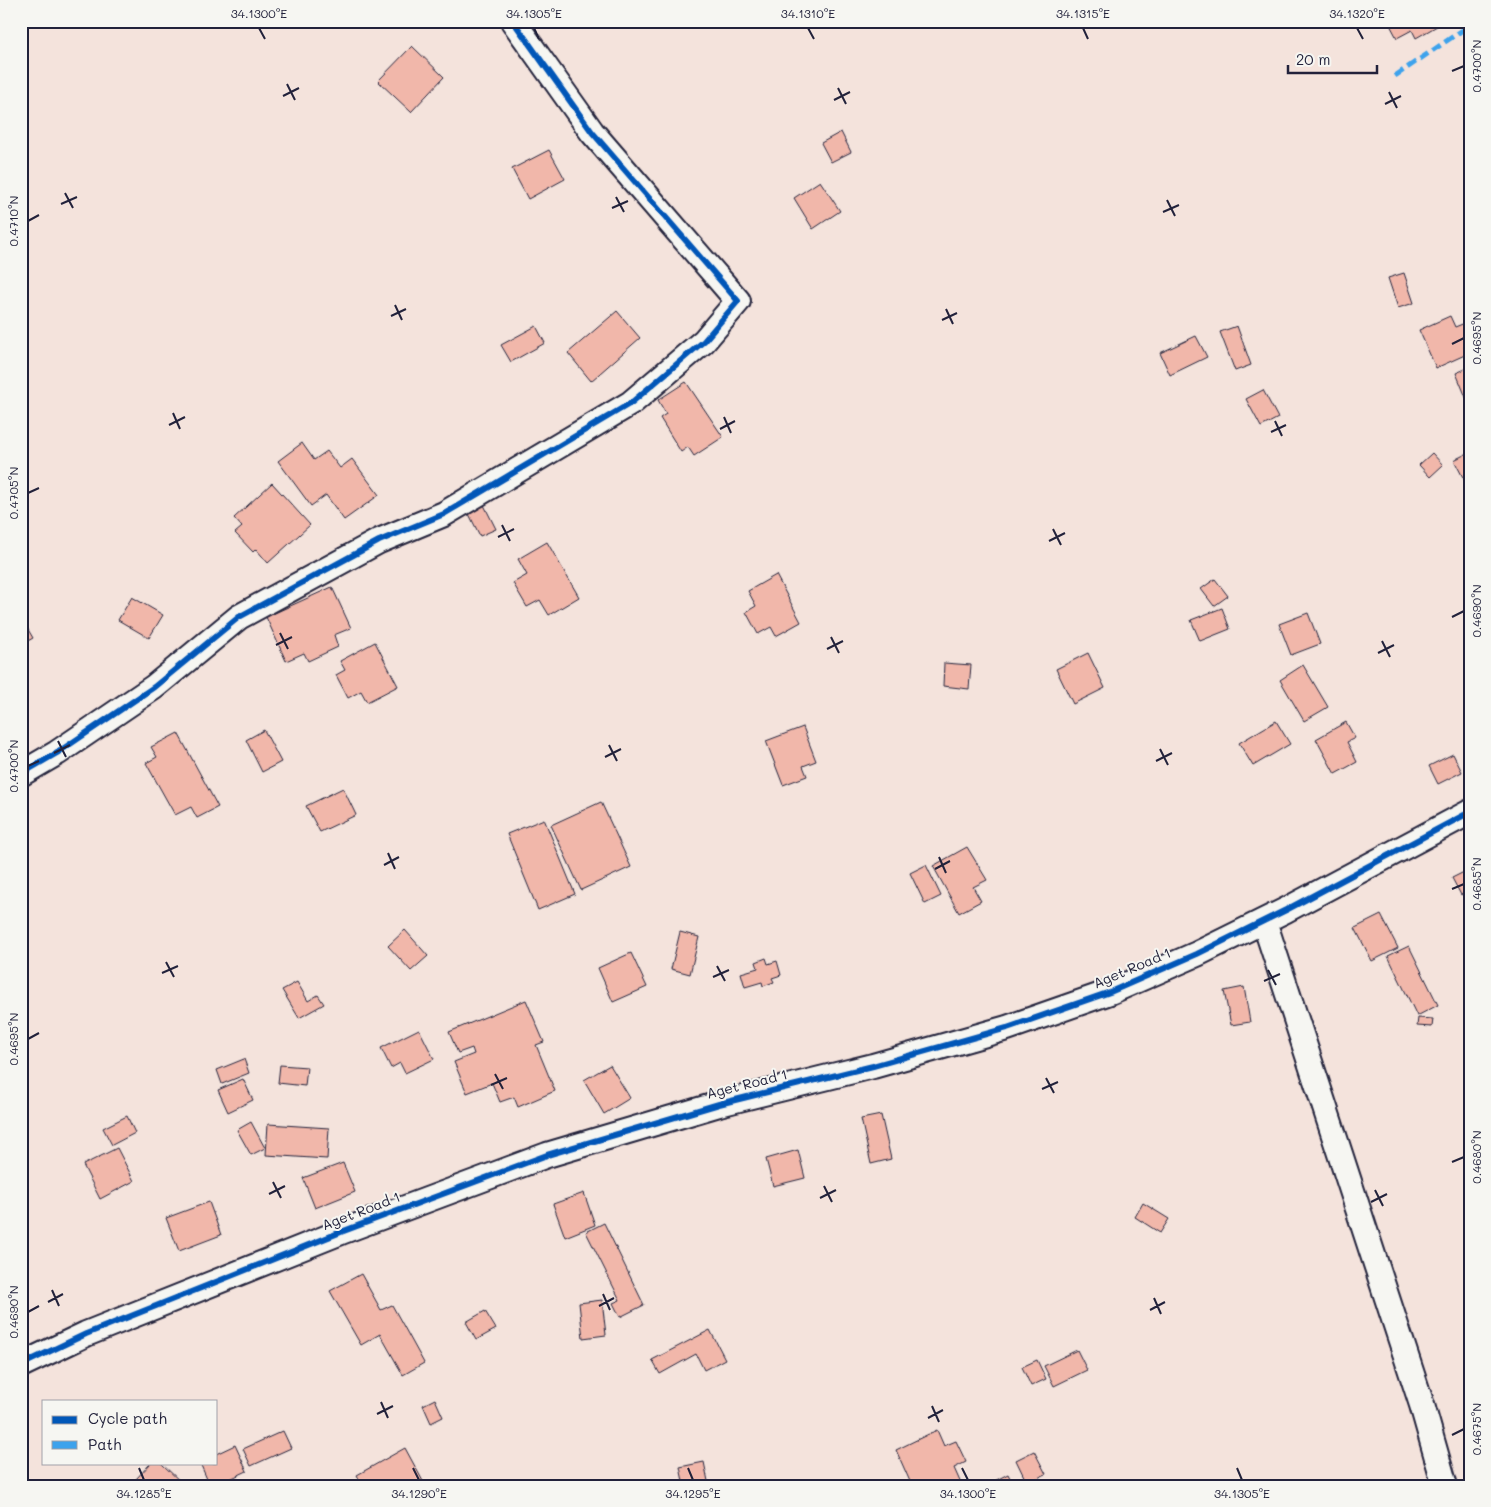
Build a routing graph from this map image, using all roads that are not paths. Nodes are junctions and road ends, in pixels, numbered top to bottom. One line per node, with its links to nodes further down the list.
1 (513, 21): 2 (street)
2 (21, 774)
3 (1470, 812): 4 (street, Aget Road 1)
4 (1264, 921): 5 (street, Aget Road 1); 6 (street)
5 (21, 1365)
6 (1445, 1486)

